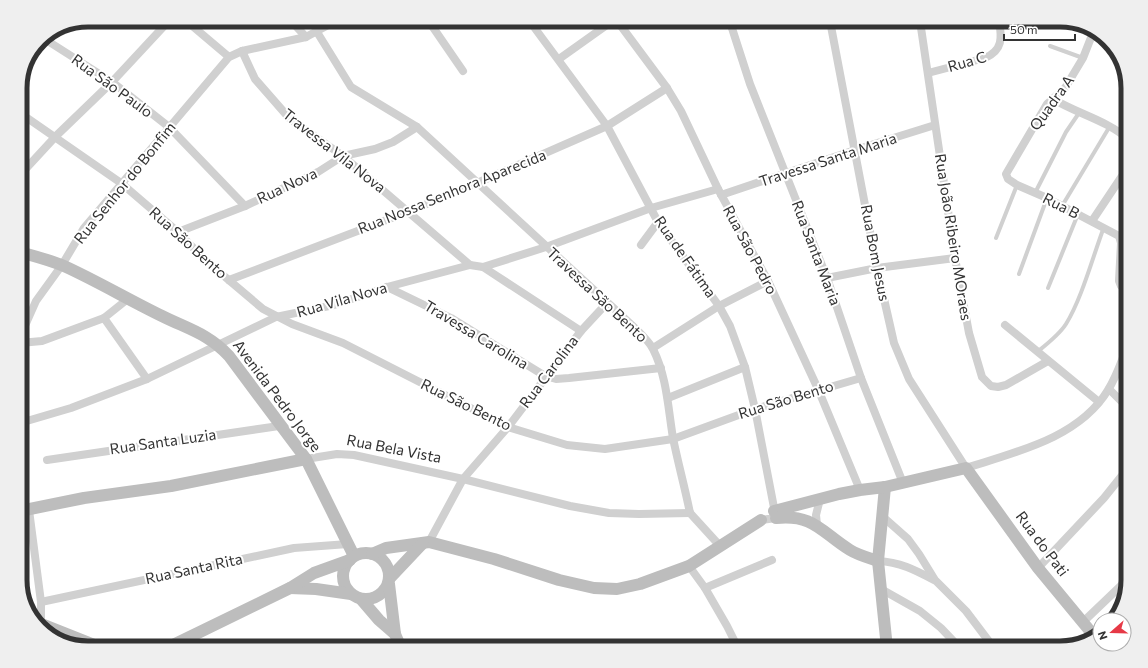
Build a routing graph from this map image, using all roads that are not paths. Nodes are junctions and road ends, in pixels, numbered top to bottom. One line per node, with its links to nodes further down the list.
1 (163, 27): 24 (street)
2 (194, 27): 19 (street)
3 (297, 27): 14 (street)
4 (325, 27): 13 (street)
5 (433, 27): 22 (street)
6 (534, 27): 21 (street, Rua de Fátima)
7 (604, 27): 21 (street)
8 (622, 27): 25 (street, Rua São Pedro)
9 (732, 27): 39 (street, Rua Santa Maria)
10 (831, 27): 36 (street, Rua Bom Jesus)
11 (921, 27): 23 (street, Rua João Ribeiro MOraes)
12 (1000, 27): 23 (street, Rua C)
13 (317, 32): 14 (street); 33 (street, Travessa São Bento)
14 (306, 36): 18 (street)
15 (1092, 36): 20 (street, Quadra A)
16 (49, 42): 24 (street, Rua São Paulo)
17 (1050, 46): 20 (lane)
18 (242, 51): 19 (street); 37 (street, Travessa Vila Nova)
19 (229, 56): 32 (street, Rua Senhor do Bonfim)
20 (1083, 58): 26 (street, Quadra A)
21 (559, 59): 31 (street, Rua de Fátima)
22 (463, 71)
23 (928, 72): 29 (street, Rua João Ribeiro MOraes)
24 (112, 82): 32 (street, Rua São Paulo); 35 (street)
25 (667, 88): 31 (street, Rua Nossa Senhora Aparecida); 45 (street, Rua São Pedro)
26 (1053, 99): 27 (street); 40 (street, Quadra A)
27 (1079, 113): 30 (street); 46 (lane)
28 (27, 117): 35 (street, Rua São Bento)
29 (935, 125): 36 (street, Travessa Santa Maria); 63 (street, Rua João Ribeiro MOraes)
30 (1110, 125): 34 (street); 49 (lane)
31 (607, 126): 43 (street, Rua Nossa Senhora Aparecida); 50 (street, Rua de Fátima)
32 (169, 127): 42 (street, Rua Senhor do Bonfim); 48 (street, Rua São Paulo)
33 (417, 127): 37 (street, Rua Nova); 43 (street, Travessa São Bento)
34 (1121, 134)
35 (56, 136): 38 (street); 42 (street, Rua São Bento)
36 (855, 150): 39 (street, Travessa Santa Maria); 67 (street, Rua Bom Jesus)
37 (343, 156): 48 (street, Rua Nova); 51 (street, Travessa Vila Nova)
38 (27, 167)
39 (785, 173): 45 (street, Travessa Santa Maria); 69 (street, Rua Santa Maria)
40 (1006, 174): 44 (street, Rua B)
41 (1121, 178): 53 (street)
42 (121, 183): 56 (street, Rua São Bento); 65 (street, Rua Senhor do Bonfim)
43 (477, 183): 51 (street, Rua Nossa Senhora Aparecida); 61 (street, Travessa São Bento)
44 (1017, 185): 46 (street, Rua B); 57 (lane)
45 (720, 192): 50 (street, Travessa Santa Maria); 71 (street, Rua São Pedro)
46 (1036, 193): 47 (street, Rua B)
47 (1047, 198): 49 (street, Rua B); 68 (lane)
48 (245, 206): 56 (street, Rua Nova)
49 (1062, 206): 52 (street, Rua B)
50 (651, 208): 54 (street, Rua de Fátima); 61 (street, Travessa Santa Maria)
51 (410, 211): 64 (street, Travessa Vila Nova); 70 (street, Rua Nossa Senhora Aparecida)
52 (1078, 214): 53 (street, Rua B); 74 (lane)
53 (1092, 221): 55 (street, Rua B)
54 (658, 222): 60 (street); 77 (street, Rua de Fátima)
55 (1104, 226): 58 (street, Rua B); 86 (lane)
56 (178, 232): 70 (street, Rua São Bento)
57 (996, 238)
58 (1121, 243)
59 (1121, 243): 72 (street, Rua B)
60 (641, 245)
61 (546, 247): 66 (street, Travessa Santa Maria); 76 (street, Travessa São Bento)
62 (27, 254): 65 (street, Avenida Pedro Jorge)
63 (955, 258): 67 (street); 87 (street, Rua João Ribeiro MOraes)
64 (470, 265): 66 (street); 73 (street, Rua Vila Nova)
65 (62, 266): 75 (street, Avenida Pedro Jorge); 80 (street, Rua Senhor do Bonfim)
66 (483, 267): 82 (street)
67 (877, 268): 69 (street); 106 (street, Rua Bom Jesus)
68 (1019, 274)
69 (826, 278): 92 (street, Rua Santa Maria)
70 (229, 280): 78 (street, Rua São Bento)
71 (768, 281): 77 (street); 94 (street, Rua São Pedro)
72 (1121, 286)
73 (387, 287): 78 (street, Rua Vila Nova); 91 (street, Travessa Carolina)
74 (1048, 288)
75 (129, 298): 79 (street); 84 (street, Avenida Pedro Jorge)
76 (607, 303): 82 (street, Rua Carolina); 85 (street, Travessa São Bento)
77 (719, 306): 85 (street); 89 (street, Rua de Fátima)
78 (276, 317): 84 (street, Rua Vila Nova); 102 (street, Rua São Bento)
79 (104, 318): 83 (street); 93 (street)
80 (27, 320)
81 (1005, 325): 86 (street)
82 (580, 331): 91 (street, Rua Carolina)
83 (27, 342)
84 (218, 345): 93 (street); 101 (street, Avenida Pedro Jorge)
85 (652, 348): 90 (street, Travessa São Bento)
86 (1036, 352): 87 (street)
87 (1048, 361): 98 (street)
88 (1121, 361): 95 (street)
89 (745, 367): 96 (street); 99 (street, Rua de Fátima)
90 (661, 368): 91 (street, Travessa Carolina); 96 (street, Travessa São Bento)
91 (545, 376): 102 (street, Rua Carolina)
92 (861, 378): 94 (street, Rua São Bento); 109 (street, Rua Santa Maria)
93 (147, 379): 100 (street)
94 (818, 389): 99 (street, Rua São Bento); 111 (street, Rua São Pedro)
95 (1109, 389): 97 (street); 98 (street)
96 (668, 398): 103 (street, Travessa São Bento)
97 (1121, 401)
98 (1099, 402): 106 (street)
99 (755, 409): 103 (street, Rua São Bento); 115 (street, Rua de Fátima)
100 (27, 421)
101 (280, 426): 104 (street, Avenida Pedro Jorge); 105 (street, Rua Santa Luzia)
102 (508, 427): 103 (street, Rua São Bento); 108 (street, Rua Carolina)
103 (673, 439): 114 (street, Travessa São Bento)
104 (306, 459): 108 (street, Rua Bela Vista); 113 (street, Rua Bela Vista); 121 (street, Avenida Pedro Jorge)
105 (47, 460)
106 (966, 468): 109 (street); 128 (street, Rua do Pati)
107 (1121, 477): 128 (street)
108 (464, 479): 114 (street, Rua Bela Vista); 120 (street, Rua Carolina)
109 (903, 483): 110 (street)
110 (885, 487): 111 (street); 116 (street)
111 (860, 490): 112 (street)
112 (820, 499): 115 (street); 119 (street)
113 (27, 510)
114 (690, 513): 122 (street)
115 (775, 515): 117 (street); 119 (street)
116 (882, 516): 126 (street); 129 (street)
117 (761, 520): 122 (street)
118 (27, 522): 136 (street)
119 (817, 525): 126 (street)
120 (426, 543): 123 (street); 127 (street); 130 (street)
121 (348, 544): 124 (street, Avenida Pedro Jorge); 136 (street, Rua Santa Rita)
122 (721, 547): 127 (street)
123 (372, 554): 124 (street); 130 (street)
124 (352, 558): 132 (street); 135 (street)
125 (772, 560): 133 (street)
126 (878, 561): 129 (street); 134 (street)
127 (689, 566): 133 (street)
128 (1038, 568): 138 (street, Rua do Pati)
129 (935, 580): 148 (street)
130 (389, 581): 135 (street); 141 (street)
131 (1120, 586): 138 (street)
132 (290, 588): 135 (street); 143 (street)
133 (705, 588): 145 (street)
134 (881, 589): 146 (street); 147 (street)
135 (356, 597): 141 (street)
136 (41, 602): 137 (street)
137 (40, 617)
138 (1083, 622): 140 (street, Rua do Pati)
139 (52, 629): 142 (street)
140 (1091, 632)
141 (395, 634): 144 (street)
142 (82, 640)
143 (181, 641)
144 (398, 641)
145 (734, 641)
146 (886, 641)
147 (953, 641)
148 (989, 641)

